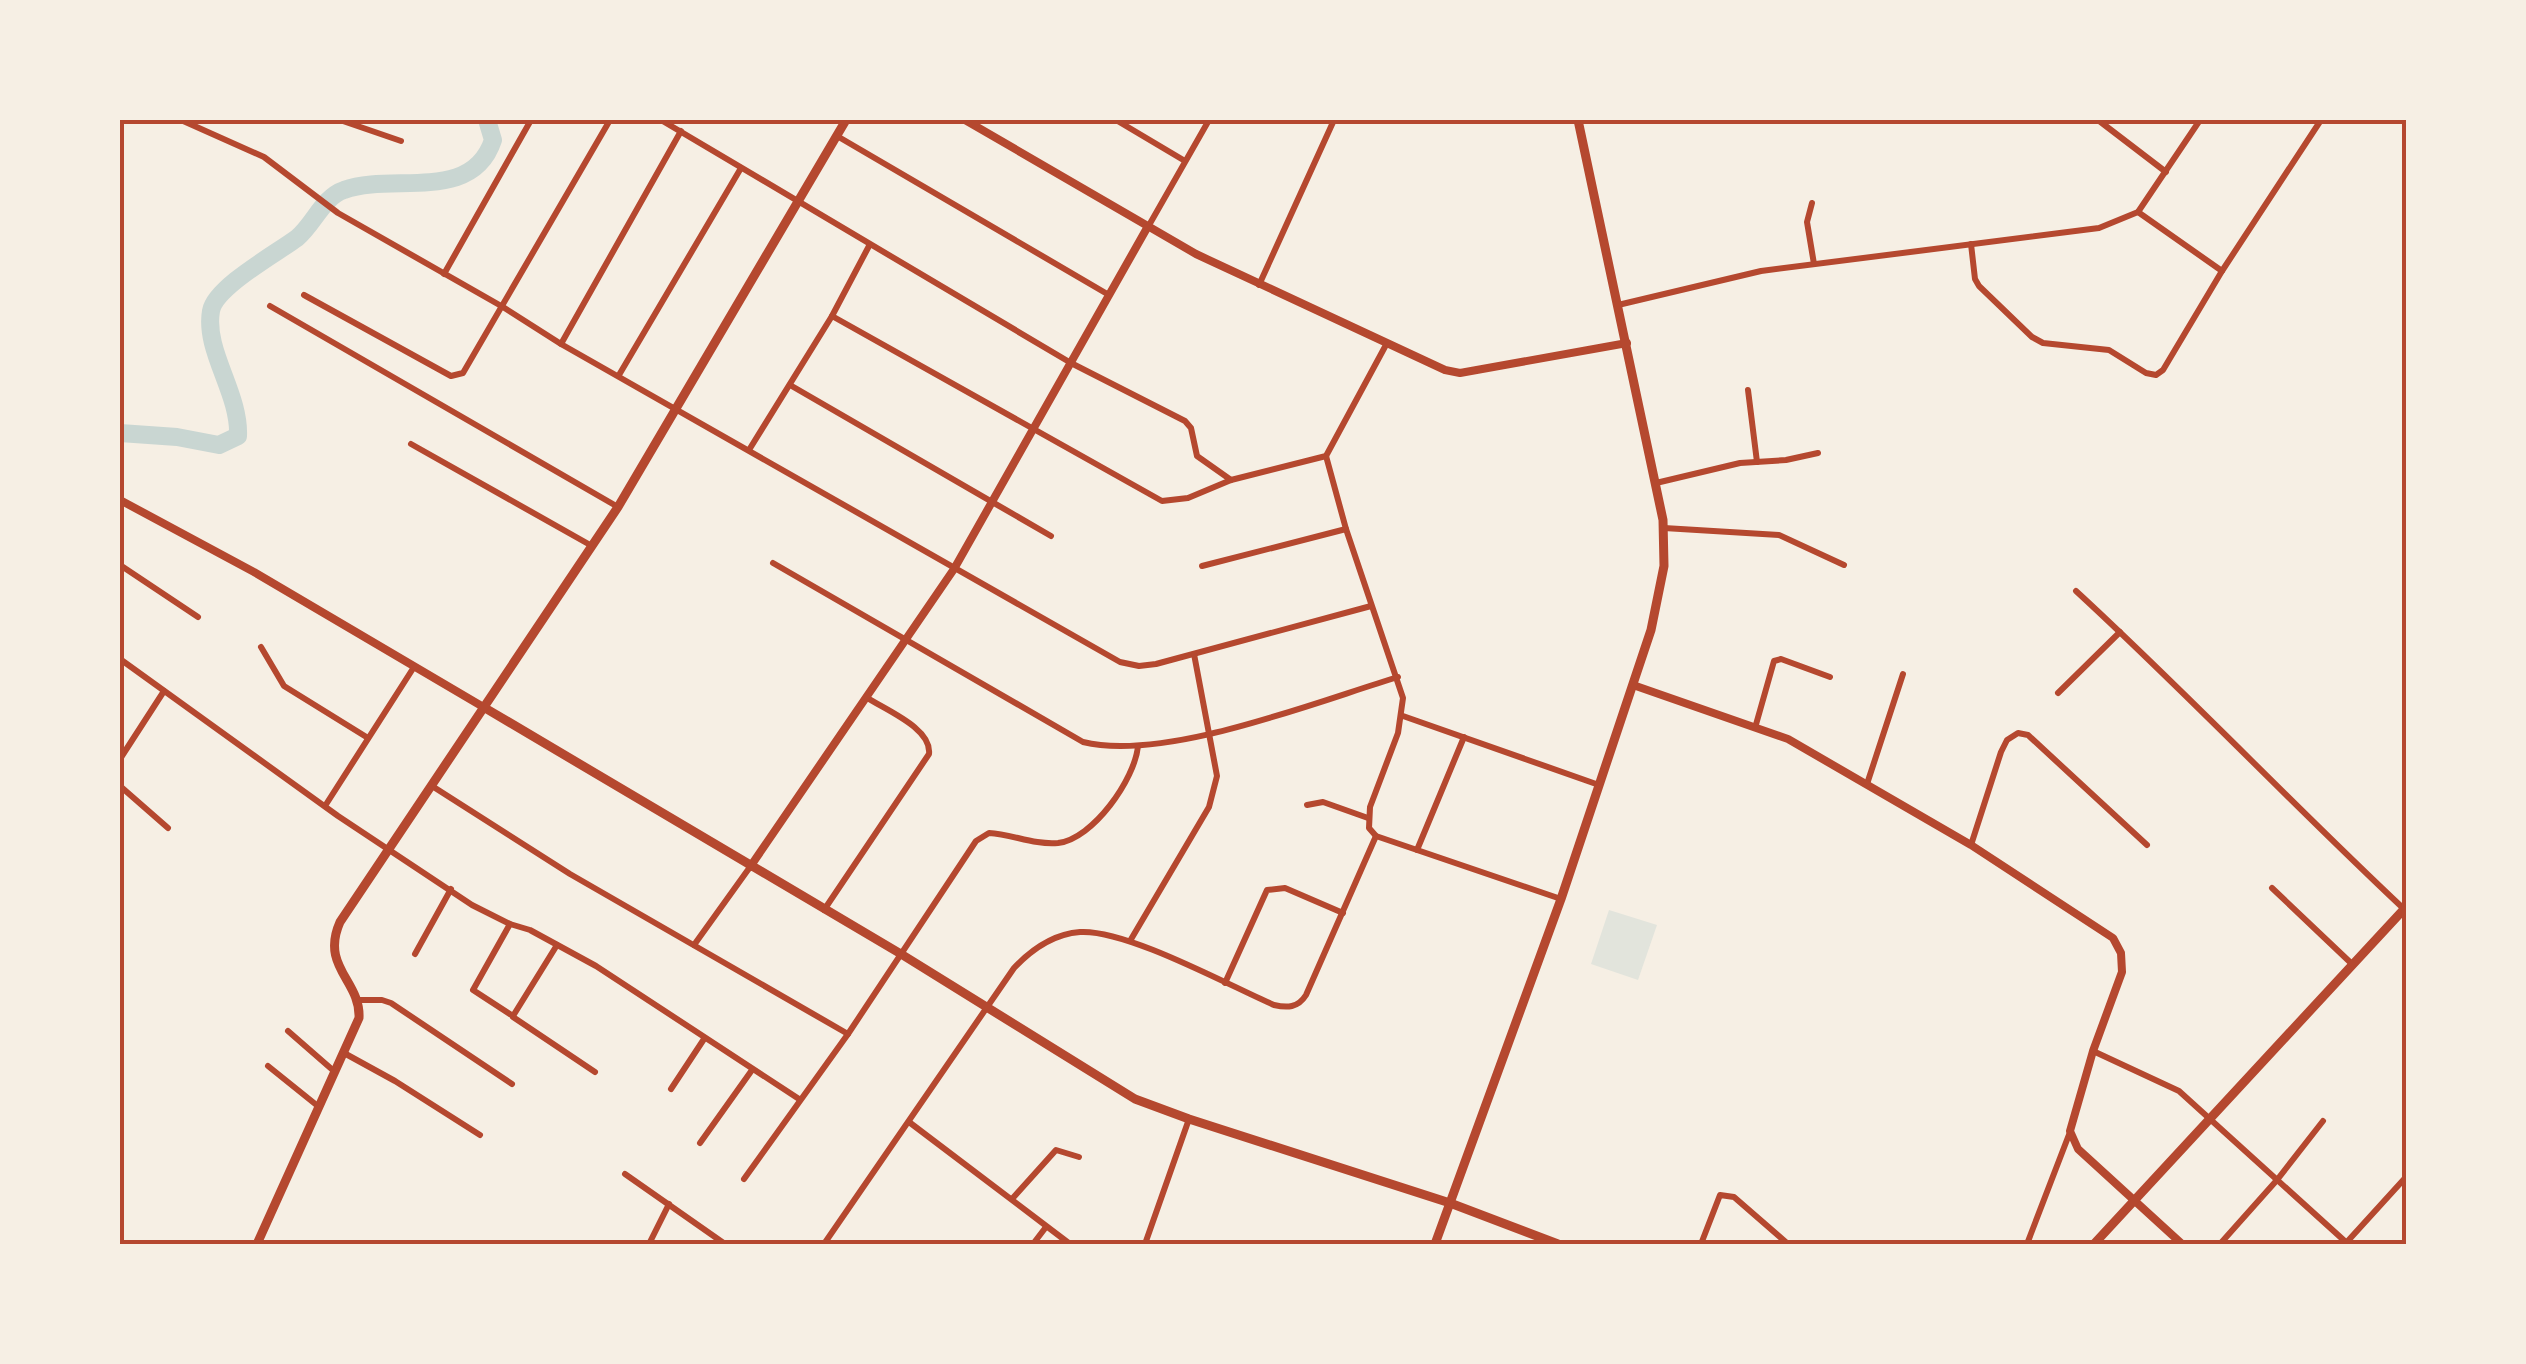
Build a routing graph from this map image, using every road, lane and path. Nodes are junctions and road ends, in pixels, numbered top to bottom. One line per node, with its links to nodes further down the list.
1 (180, 120): 29 (street)
2 (340, 120): 17 (street)
3 (532, 120): 29 (street)
4 (610, 120): 35 (street)
5 (662, 120): 15 (street)
6 (846, 120): 16 (main road)
7 (965, 120): 24 (street)
8 (1116, 120): 18 (street)
9 (1210, 120): 18 (street)
10 (1334, 120): 30 (street)
11 (1578, 120): 33 (main road)
12 (2098, 120): 20 (street)
13 (2200, 120): 20 (street)
14 (2321, 120): 28 (street)
15 (680, 131): 19 (street); 39 (street)
16 (837, 136): 21 (main road); 32 (street)
17 (401, 141)
18 (1185, 161): 24 (street)
19 (740, 168): 21 (street); 41 (street)
20 (2166, 172): 23 (street)
21 (798, 203): 26 (street); 44 (main road)
22 (1812, 203): 27 (street)
23 (2138, 212): 25 (street); 28 (street)
24 (1148, 228): 30 (street); 32 (street)
25 (1971, 244): 27 (street); 28 (street)
26 (869, 246): 36 (street); 40 (street)
27 (1814, 264): 33 (street)
28 (2222, 271)
29 (444, 274): 35 (street)
30 (1258, 285): 38 (street)
31 (304, 295): 35 (street)
32 (1109, 295): 40 (street)
33 (1618, 305): 37 (main road)
34 (270, 306): 55 (street)
35 (503, 307): 39 (street)
36 (832, 316): 42 (street); 45 (street)
37 (1627, 342): 38 (street); 52 (main road)
38 (1387, 343): 49 (street)
39 (560, 344): 41 (street)
40 (1071, 363): 45 (street); 51 (street)
41 (619, 376): 44 (street)
42 (790, 385): 47 (street); 54 (street)
43 (1748, 390): 50 (street)
44 (677, 408): 47 (street); 55 (main road)
45 (1033, 428): 51 (street); 54 (street)
46 (411, 444): 59 (street)
47 (748, 450): 64 (street)
48 (1818, 453): 50 (street)
49 (1326, 456): 51 (street); 57 (street)
50 (1757, 462): 52 (street)
51 (1232, 480)
52 (1656, 483): 56 (main road)
53 (120, 500): 73 (street)
54 (990, 500): 58 (street); 64 (street)
55 (618, 507): 59 (main road)
56 (1664, 528): 62 (street); 77 (main road)
57 (1346, 529): 63 (street); 66 (street)
58 (1051, 536)
59 (592, 546): 81 (main road)
60 (773, 563): 69 (street)
61 (120, 564): 67 (street)
62 (1844, 565)
63 (1202, 566)
64 (954, 569): 69 (street); 71 (street)
65 (2076, 591): 68 (street)
66 (1372, 606): 71 (street); 76 (street)
67 (198, 617)
68 (2120, 632): 79 (street); 106 (street)
69 (908, 639): 80 (street); 87 (street)
70 (261, 648): 85 (street)
71 (1194, 654): 84 (street)
72 (120, 659): 78 (street)
73 (414, 667): 81 (street); 85 (street)
74 (1902, 674): 89 (street)
75 (1830, 676): 83 (street)
76 (1398, 677): 82 (street); 84 (street)
77 (1633, 685): 83 (street); 92 (main road)
78 (164, 691): 88 (street); 94 (street)
79 (2058, 694)
80 (866, 697): 102 (street); 107 (street)
81 (485, 708): 91 (main road); 102 (main road)
82 (1403, 716): 86 (street); 95 (street)
83 (1755, 728): 89 (street)
84 (1209, 734): 87 (street); 110 (street)
85 (368, 738): 94 (street)
86 (1464, 738): 92 (street); 101 (street)
87 (1138, 746): 114 (street)
88 (120, 760)
89 (1867, 784): 98 (street)
90 (120, 786): 96 (street)
91 (432, 786): 100 (main road); 112 (street)
92 (1598, 786): 105 (main road)
93 (1307, 805): 95 (street)
94 (325, 806): 100 (street)
95 (1368, 818): 97 (street)
96 (168, 828)
97 (1376, 836): 101 (street); 108 (street)
98 (1971, 844): 99 (street); 123 (street)
99 (2147, 845)
100 (389, 849): 104 (street); 117 (main road)
101 (1417, 850): 105 (street)
102 (750, 867): 107 (main road); 112 (street)
103 (2272, 888): 115 (street)
104 (451, 889): 109 (street); 113 (street)
105 (1561, 899): 147 (main road)
106 (2405, 909): 115 (main road)
107 (824, 910): 114 (main road)
108 (1344, 913): 116 (street); 116 (street)
109 (510, 924): 111 (street); 119 (street)
110 (1130, 941): 116 (street); 118 (street)
111 (557, 945): 119 (street); 122 (street)
112 (694, 946): 121 (street)
113 (415, 954)
114 (901, 954): 118 (main road); 121 (street)
115 (2352, 964): 133 (main road)
116 (1225, 983)
117 (357, 1000): 124 (main road); 129 (street)
118 (988, 1008): 134 (main road); 136 (street)
119 (513, 1016): 128 (street)
120 (288, 1031): 127 (street)
121 (848, 1034): 131 (street)
122 (704, 1039): 126 (street); 130 (street)
123 (2093, 1051): 133 (street); 137 (street)
124 (344, 1053): 127 (main road); 138 (street)
125 (268, 1066): 132 (street)
126 (752, 1070): 131 (street); 139 (street)
127 (335, 1072): 132 (main road)
128 (595, 1072)
129 (512, 1084)
130 (671, 1089)
131 (799, 1099): 143 (street)
132 (319, 1107): 150 (main road)
133 (2208, 1118): 144 (street); 146 (main road)
134 (1188, 1119): 147 (main road); 157 (street)
135 (2323, 1121): 144 (street)
136 (909, 1122): 145 (street); 154 (street)
137 (2070, 1131): 146 (street); 162 (street)
138 (480, 1135)
139 (700, 1143)
140 (1079, 1157): 145 (street)
141 (626, 1174): 148 (street)
142 (2406, 1177): 166 (street)
143 (744, 1179)
144 (2278, 1180): 165 (street); 166 (street)
145 (1012, 1199): 149 (street)
146 (2134, 1200): 163 (main road); 164 (street)
147 (1450, 1203): 158 (main road); 159 (main road)
148 (669, 1204): 152 (street); 153 (street)
149 (1046, 1226): 155 (street); 156 (street)
150 (258, 1241): 151 (street)
151 (272, 1244)
152 (649, 1244)
153 (725, 1244)
154 (824, 1244)
155 (1033, 1244)
156 (1070, 1244)
157 (1145, 1244)
158 (1435, 1244)
159 (1558, 1244)
160 (1702, 1244): 161 (street)
161 (1788, 1244)
162 (2026, 1244)
163 (2094, 1244)
164 (2182, 1244)
165 (2220, 1244)
166 (2347, 1244)

